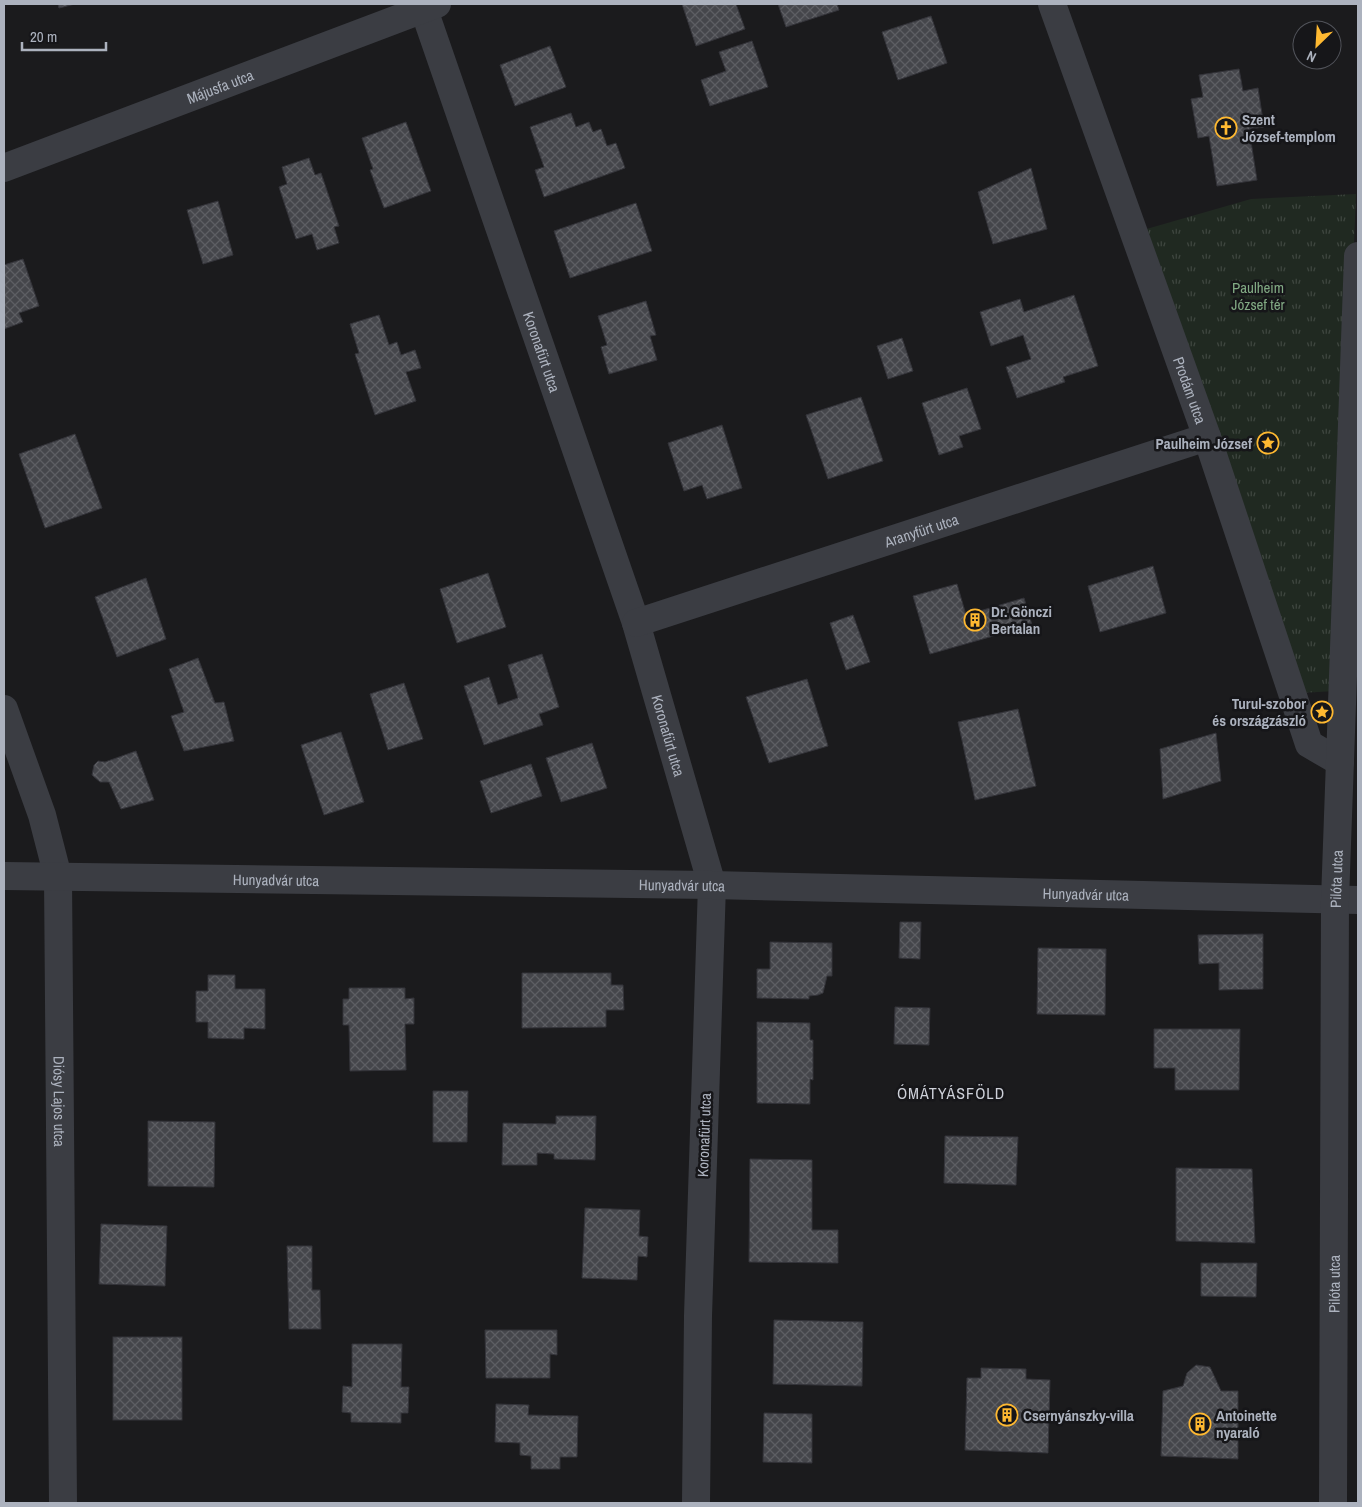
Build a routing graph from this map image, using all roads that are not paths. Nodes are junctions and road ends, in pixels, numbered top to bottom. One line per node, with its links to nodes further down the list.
1 (1052, 4): 5 (street, Prodám utca)
2 (428, 5): 3 (street, Májusfa utca); 6 (street, Koronafürt utca)
3 (4, 168)
4 (1358, 256): 8 (street, Pilóta utca)
5 (1207, 437): 6 (street, Aranyfürt utca); 8 (street, Prodám utca)
6 (636, 623): 11 (street, Koronafürt utca)
7 (4, 709): 10 (street, Diósy Lajos utca)
8 (1340, 762): 12 (street, Pilóta utca)
9 (4, 876): 10 (street, Hunyadvár utca)
10 (58, 877): 11 (street, Hunyadvár utca); 13 (street, Diósy Lajos utca)
11 (712, 885): 12 (street, Hunyadvár utca); 14 (street, Koronafürt utca)
12 (1347, 900): 15 (street, Pilóta utca)
13 (63, 1503)
14 (696, 1503)
15 (1333, 1503)

